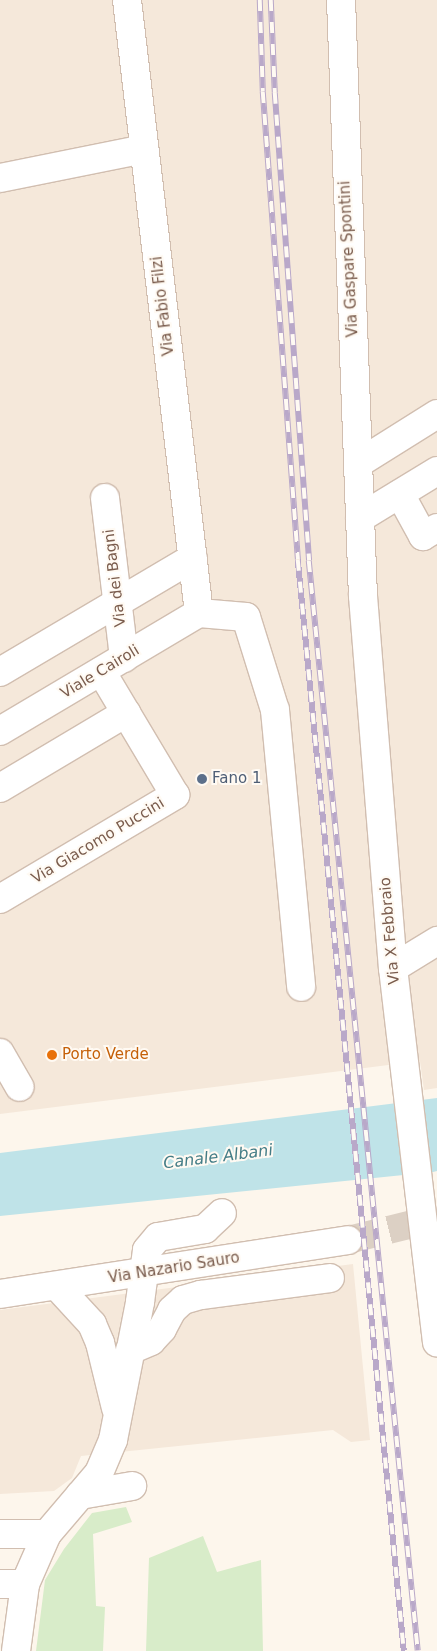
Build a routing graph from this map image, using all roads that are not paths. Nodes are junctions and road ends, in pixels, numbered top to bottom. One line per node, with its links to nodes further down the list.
1 (127, 0): 3 (street, Via Fabio Filzi)
2 (340, 0): 6 (street, Via Gaspare Spontini)
3 (144, 148): 4 (street); 12 (street, Via Fabio Filzi)
4 (0, 178)
5 (437, 414): 6 (street)
6 (359, 463): 10 (street, Via Gaspare Spontini)
7 (437, 472): 8 (street)
8 (400, 494): 10 (street); 11 (street)
9 (105, 498): 13 (street, Via dei Bagni)
10 (360, 518): 22 (street, Via X Febbraio)
11 (437, 528)
12 (193, 558): 13 (street); 14 (street, Via Fabio Filzi)
13 (118, 603): 15 (street, Via dei Bagni); 16 (street)
14 (199, 613): 15 (street, Viale Cairoli); 23 (street)
15 (113, 664): 17 (street, Via Giacomo Puccini); 18 (street, Viale Cairoli)
16 (0, 672)
17 (126, 713): 19 (street); 20 (street, Via Giacomo Puccini)
18 (0, 731)
19 (0, 788)
20 (0, 899)
21 (437, 941): 22 (street)
22 (393, 968): 32 (street, Via X Febbraio)
23 (301, 987)
24 (0, 1053): 25 (street)
25 (20, 1087)
26 (222, 1213): 28 (street)
27 (348, 1240): 28 (street, Via Nazario Sauro)
28 (146, 1273): 30 (street, Via Nazario Sauro); 33 (street)
29 (330, 1278): 33 (street)
30 (57, 1286): 31 (street, Via Nazario Sauro); 34 (street)
31 (0, 1294)
32 (437, 1342)
33 (130, 1350): 34 (street)
34 (118, 1417): 36 (street)
35 (132, 1486): 36 (street)
36 (80, 1495): 38 (street)
37 (0, 1534): 38 (street)
38 (47, 1534): 39 (street)
39 (12, 1584): 40 (street)
40 (16, 1651)

